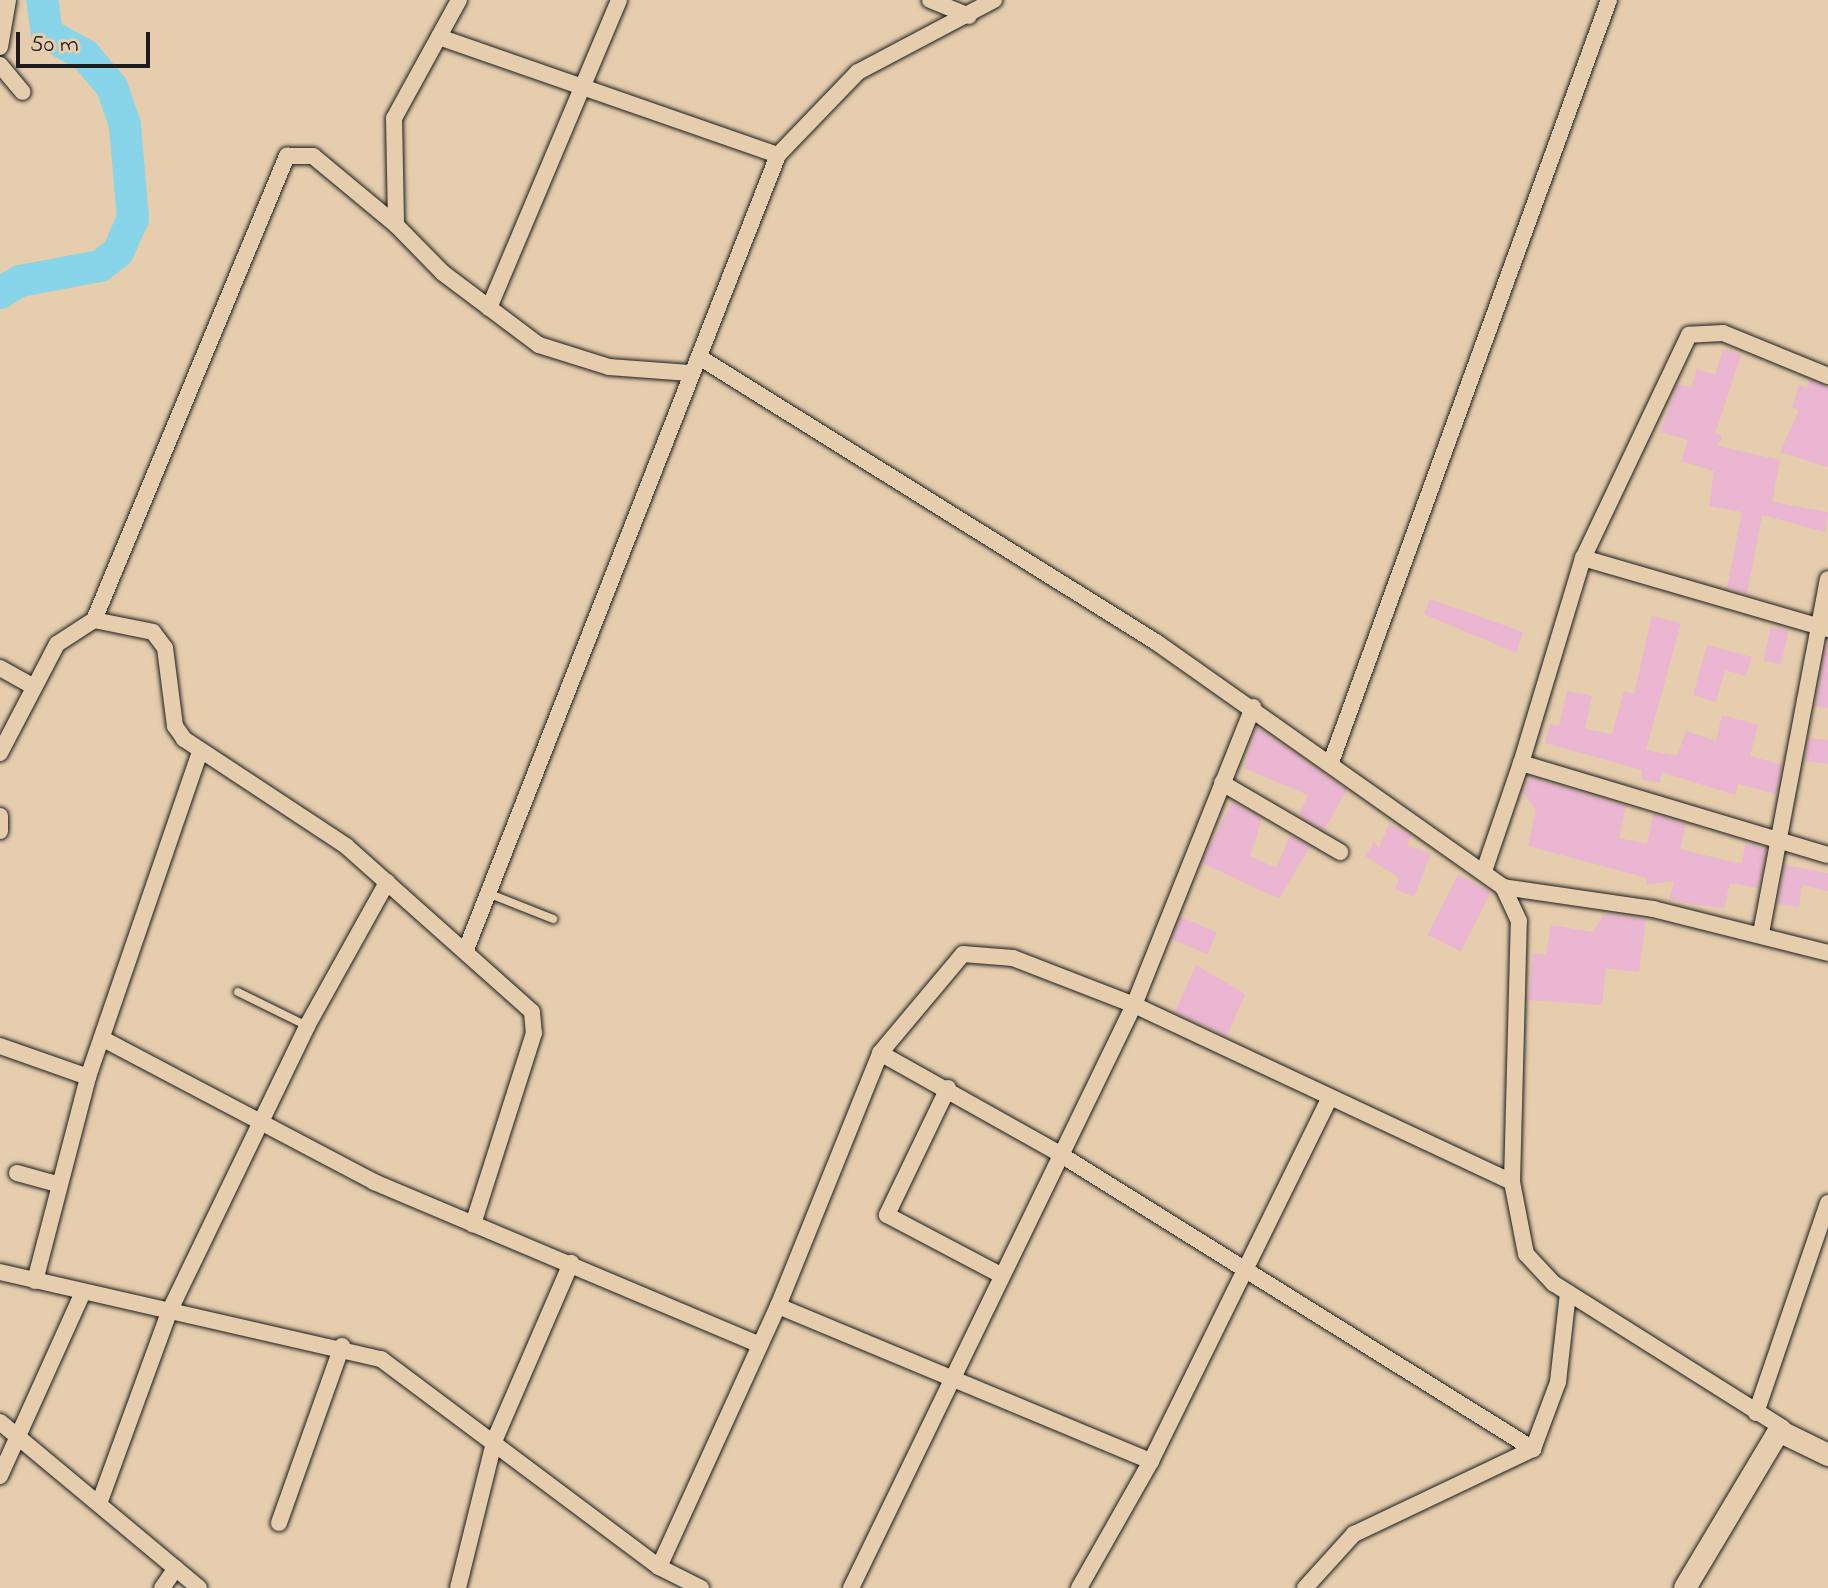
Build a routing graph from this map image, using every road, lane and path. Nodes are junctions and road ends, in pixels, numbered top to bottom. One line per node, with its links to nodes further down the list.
1 (8, 0): 9 (street)
2 (459, 0): 8 (street)
3 (619, 0): 11 (street)
4 (930, 0): 7 (street)
5 (994, 0): 7 (street)
6 (1609, 0): 28 (street)
7 (969, 16): 13 (street)
8 (439, 37): 11 (street); 14 (street)
9 (0, 47)
10 (0, 65): 12 (street)
11 (583, 86): 13 (street); 15 (street)
12 (23, 92)
13 (778, 155): 16 (street)
14 (396, 225): 15 (street); 21 (street)
15 (489, 308): 17 (street)
16 (699, 357): 17 (street); 25 (street)
17 (690, 373): 39 (street)
18 (1828, 376): 19 (street)
19 (1583, 558): 22 (street); 29 (street)
20 (1828, 579): 22 (street)
21 (94, 620): 24 (street); 26 (street)
22 (1821, 628): 33 (street)
23 (0, 668): 24 (street)
24 (32, 686): 27 (street)
25 (1253, 707): 28 (street); 30 (street)
26 (200, 751): 37 (street); 47 (street)
27 (0, 753)
28 (1331, 762): 36 (street)
29 (1521, 763): 33 (street); 36 (street)
30 (1222, 783): 34 (street); 45 (street)
31 (0, 816): 32 (street)
32 (0, 831)
33 (1779, 843): 35 (street); 41 (street)
34 (1340, 852)
35 (1828, 855)
36 (1484, 871): 38 (street)
37 (387, 882): 42 (street); 46 (street)
38 (1503, 887): 41 (street); 56 (street)
39 (490, 894): 40 (lane); 42 (street)
40 (553, 919)
41 (1761, 933): 43 (street)
42 (467, 947): 59 (street)
43 (1828, 953)
44 (238, 992): 46 (lane)
45 (1134, 1005): 49 (street); 52 (street); 54 (street)
46 (307, 1026): 53 (street)
47 (105, 1040): 50 (street); 53 (street)
48 (0, 1046): 50 (street)
49 (880, 1053): 51 (street); 68 (street)
50 (88, 1077): 57 (street)
51 (948, 1088): 54 (street); 64 (street)
52 (1329, 1100): 56 (street); 62 (street)
53 (260, 1123): 59 (street); 69 (street)
54 (1058, 1153): 62 (street); 64 (street)
55 (17, 1173): 57 (street)
56 (1512, 1182): 66 (street)
57 (57, 1184): 65 (street)
58 (1828, 1203): 60 (street)
59 (473, 1224): 61 (street)
60 (1824, 1227): 73 (street)
61 (571, 1263): 70 (street); 76 (street)
62 (1246, 1270): 78 (street); 80 (street)
63 (0, 1272): 65 (street)
64 (999, 1274): 72 (street)
65 (35, 1281): 67 (street)
66 (1568, 1293): 73 (street); 78 (street)
67 (82, 1294): 69 (street); 77 (street)
68 (778, 1306): 70 (street); 72 (street)
69 (169, 1312): 71 (street); 82 (street)
70 (757, 1344): 84 (street)
71 (342, 1346): 76 (street); 83 (street)
72 (947, 1380): 80 (street); 90 (street)
73 (1756, 1413): 75 (street)
74 (0, 1422): 77 (street)
75 (1783, 1428): 79 (street); 93 (street)
76 (495, 1439): 84 (street); 88 (street)
77 (21, 1440): 81 (street); 82 (street)
78 (1533, 1449): 92 (street)
79 (1828, 1455)
80 (1151, 1461): 91 (street)
81 (0, 1476)
82 (100, 1501): 85 (street)
83 (279, 1523)
84 (659, 1567): 89 (street)
85 (176, 1568): 86 (street); 87 (street)
86 (162, 1588)
87 (199, 1588)
88 (458, 1588)
89 (701, 1588)
90 (851, 1588)
91 (1079, 1588)
92 (1305, 1588)
93 (1685, 1588)

